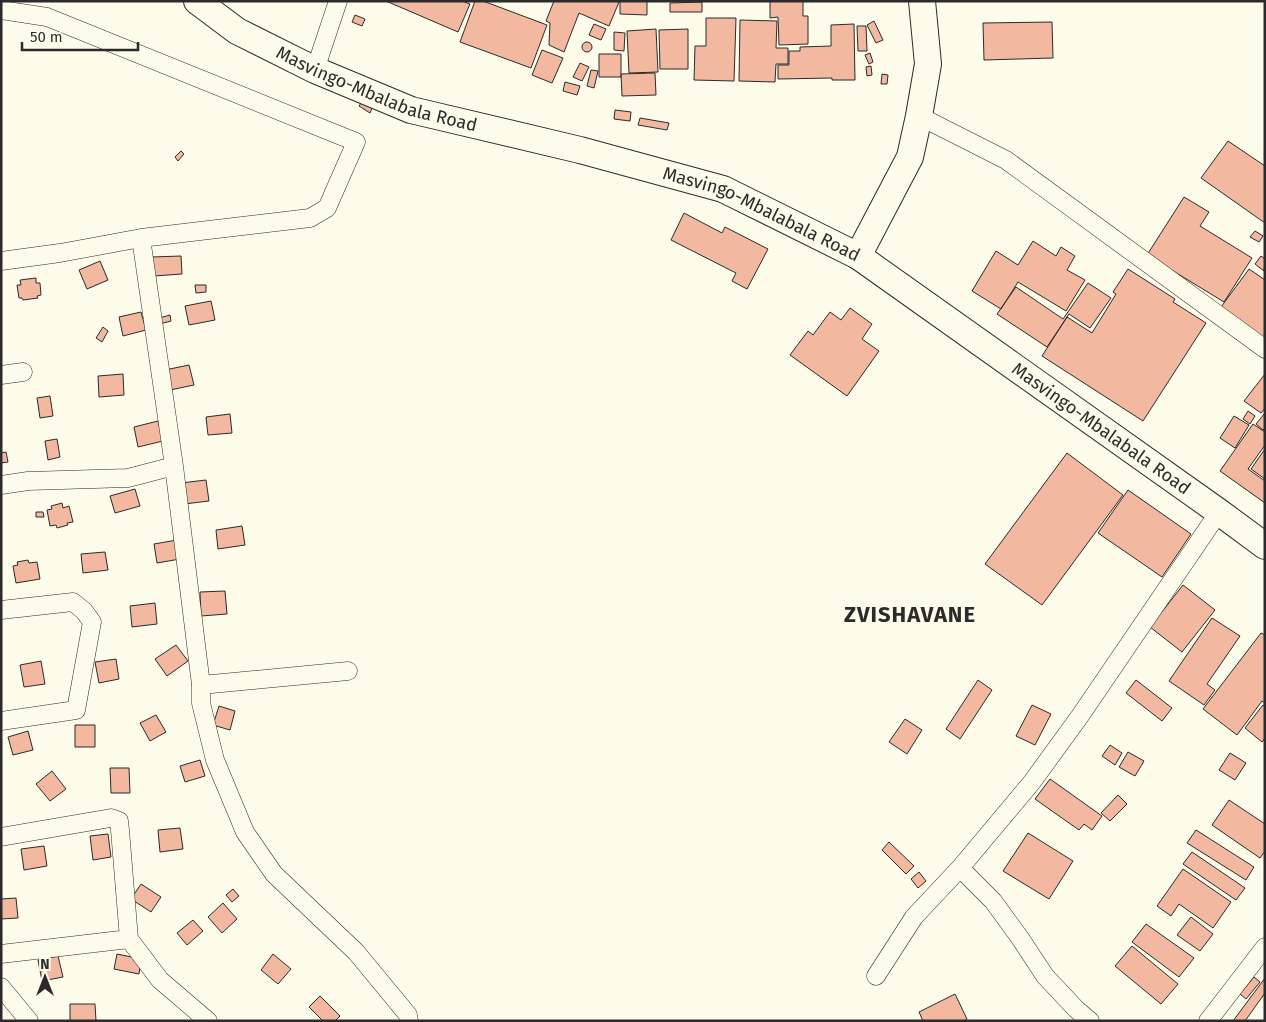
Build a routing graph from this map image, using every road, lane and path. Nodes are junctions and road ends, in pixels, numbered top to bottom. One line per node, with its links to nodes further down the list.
1 (197, 1): 5 (highway, Masvingo-Mbalabala Road)
2 (338, 1): 5 (street)
3 (922, 1): 6 (highway)
4 (1, 10): 7 (street)
5 (315, 70): 8 (highway, Masvingo-Mbalabala Road)
6 (919, 116): 8 (highway); 10 (street)
7 (141, 238): 9 (street); 13 (street)
8 (858, 256): 15 (highway, Masvingo-Mbalabala Road)
9 (1, 261)
10 (1265, 349)
11 (23, 372): 12 (street)
12 (1, 375)
13 (174, 466): 14 (street); 19 (street)
14 (1, 485)
15 (1220, 512): 16 (highway, Masvingo-Mbalabala Road); 22 (street)
16 (1265, 546)
17 (1, 610): 20 (street)
18 (348, 671): 19 (street)
19 (202, 685): 30 (street)
20 (1, 721)
21 (1, 836): 23 (street)
22 (960, 868): 26 (street); 31 (street)
23 (129, 939): 25 (street); 29 (street)
24 (1265, 947): 32 (street)
25 (1, 954)
26 (876, 976)
27 (1, 987): 28 (street)
28 (30, 1021)
29 (208, 1021)
30 (409, 1021)
31 (1090, 1021)
32 (1208, 1021)

